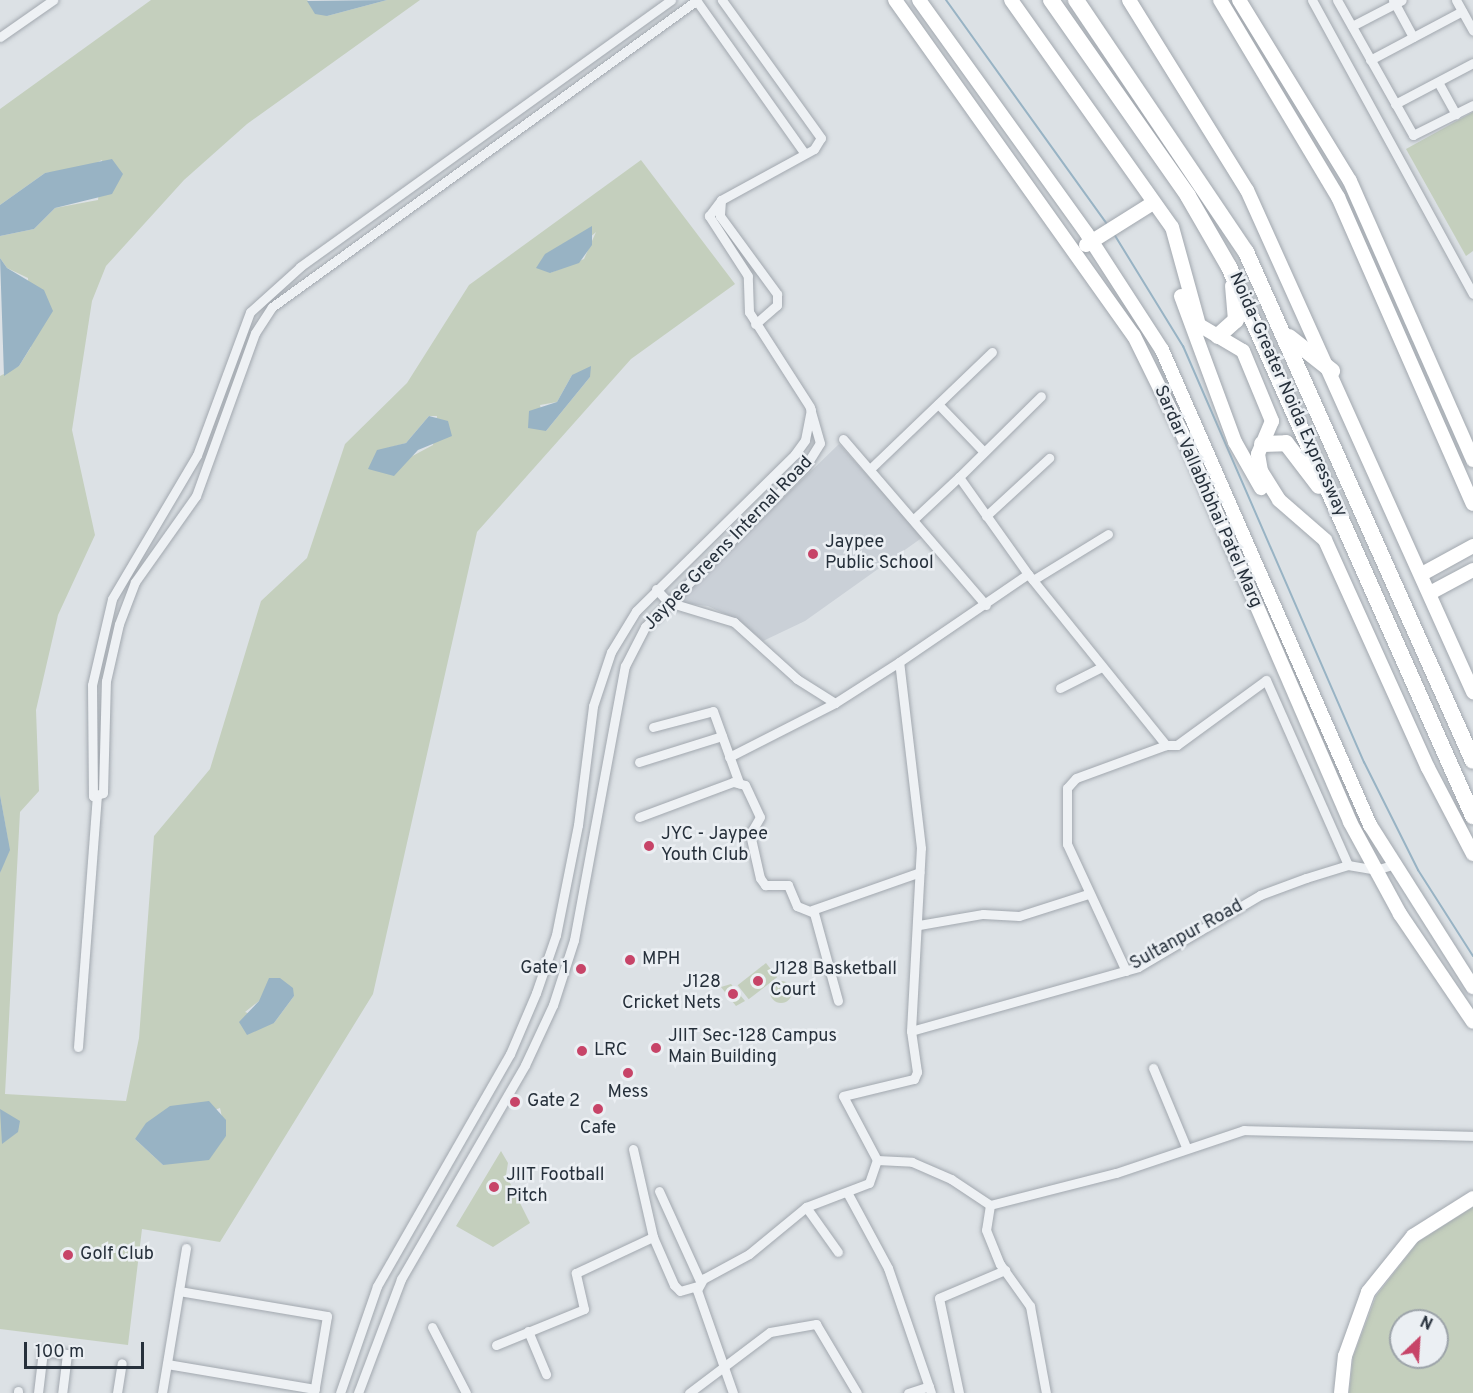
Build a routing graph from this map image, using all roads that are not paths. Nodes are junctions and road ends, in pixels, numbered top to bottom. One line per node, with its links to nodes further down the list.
1 (53, 0): 20 (street)
2 (671, 0): 33 (street)
3 (696, 0): 28 (street); 35 (street)
4 (722, 0): 28 (street)
5 (894, 0): 34 (street, Sardar Vallabhbhai Patel Marg)
6 (919, 0): 32 (street, Sardar Vallabhbhai Patel Marg)
7 (1011, 0): 30 (street)
8 (1051, 0): 36 (highway, Noida-Greater Noida Expressway)
9 (1076, 0): 40 (highway, Noida-Greater Noida Expressway)
10 (1129, 0): 43 (street)
11 (1220, 0): 55 (street)
12 (1239, 0): 52 (street)
13 (1311, 0): 37 (street)
14 (1337, 0): 18 (street)
15 (1456, 0): 17 (street)
16 (1397, 1): 18 (street); 21 (street)
17 (1462, 11): 19 (street); 21 (street)
18 (1352, 26): 22 (street)
19 (1473, 31)
20 (0, 37)
21 (1413, 37): 22 (street)
22 (1370, 60): 25 (street)
23 (1473, 63): 24 (street)
24 (1438, 82): 25 (street); 27 (street)
25 (1395, 104): 27 (street)
26 (1473, 105): 27 (street)
27 (1456, 114)
28 (803, 151): 29 (street)
29 (721, 200): 38 (street, Jaypee Greens Internal Road); 38 (street)
30 (1153, 203): 31 (street); 32 (street)
31 (1172, 227): 39 (street); 42 (street)
32 (1101, 236): 34 (street); 90 (street, Sardar Vallabhbhai Patel Marg)
33 (333, 243): 35 (street); 85 (street)
34 (1078, 251): 91 (street, Sardar Vallabhbhai Patel Marg)
35 (342, 255): 85 (street)
36 (1229, 267): 39 (highway); 59 (highway, Noida-Greater Noida Expressway)
37 (1473, 294)
38 (755, 324): 46 (street, Jaypee Greens Internal Road)
39 (1218, 336): 42 (street); 49 (street)
40 (1288, 336): 43 (highway); 71 (highway, Noida-Greater Noida Expressway)
41 (992, 352): 45 (street)
42 (1200, 357): 48 (street)
43 (1332, 371): 62 (street)
44 (1041, 396): 50 (street)
45 (938, 404): 50 (street); 53 (street)
46 (811, 410): 65 (street, Jaypee Greens Internal Road); 67 (street, Jaypee Greens Internal Road)
47 (843, 439): 53 (street)
48 (1235, 442): 49 (street); 64 (street)
49 (1262, 444): 59 (highway); 64 (street)
50 (984, 452): 54 (street)
51 (1049, 458): 56 (street)
52 (1473, 460)
53 (870, 469): 57 (street)
54 (959, 477): 56 (street); 57 (street)
55 (1473, 504)
56 (986, 516): 63 (street)
57 (915, 518): 68 (street)
58 (1108, 534): 63 (street)
59 (1349, 534): 86 (highway, Noida-Greater Noida Expressway)
60 (1473, 546): 62 (street)
61 (1473, 570): 66 (street)
62 (1422, 574): 66 (street)
63 (1030, 577): 68 (street); 70 (street)
64 (1342, 581): 88 (street)
65 (656, 589): 67 (street); 78 (street, Jaypee Greens Internal Road)
66 (1430, 592): 73 (street)
67 (668, 602): 74 (street); 80 (street, Jaypee Greens Internal Road)
68 (986, 605): 69 (street)
69 (899, 662): 74 (street); 92 (street)
70 (1100, 668): 72 (street); 79 (street)
71 (1438, 685): 77 (highway); 82 (highway, Noida-Greater Noida Expressway)
72 (1060, 688)
73 (1473, 692)
74 (836, 703): 81 (street)
75 (653, 727): 76 (street)
76 (722, 736): 81 (street); 83 (street)
77 (1473, 740)
78 (589, 742): 80 (street); 111 (street, Jaypee Greens Internal Road)
79 (1166, 745): 89 (street); 93 (street)
80 (608, 746): 113 (street, Jaypee Greens Internal Road)
81 (729, 757): 84 (street)
82 (1473, 761)
83 (639, 762)
84 (739, 783): 87 (street); 94 (street)
85 (97, 797): 101 (street)
86 (1473, 816)
87 (639, 817)
88 (1473, 854)
89 (1348, 865): 91 (street, Sultanpur Road); 96 (street, Sultanpur Road)
90 (1392, 865): 91 (street, Sultanpur Road); 97 (street, Sardar Vallabhbhai Patel Marg)
91 (1374, 870): 99 (street, Sardar Vallabhbhai Patel Marg)
92 (920, 872): 94 (street); 95 (street)
93 (1088, 894): 95 (street); 96 (street)
94 (812, 910): 98 (street)
95 (919, 925): 100 (street)
96 (1126, 971): 100 (street, Sultanpur Road)
97 (1473, 987)
98 (838, 1001)
99 (1473, 1022)
100 (911, 1030): 106 (street)
101 (78, 1047)
102 (1153, 1068): 104 (street)
103 (1473, 1136): 104 (street)
104 (1186, 1148): 110 (street)
105 (633, 1149): 114 (street)
106 (877, 1160): 108 (street); 110 (street)
107 (659, 1191): 118 (street)
108 (848, 1194): 112 (street); 127 (street)
109 (1473, 1198): 142 (street)
110 (990, 1205): 117 (street)
111 (421, 1207): 113 (street); 133 (street, Jaypee Greens Internal Road)
112 (806, 1207): 116 (street); 118 (street)
113 (438, 1215): 134 (street, Jaypee Greens Internal Road)
114 (653, 1236): 118 (street); 121 (street)
115 (186, 1248): 119 (street)
116 (838, 1252)
117 (1005, 1270): 140 (street); 141 (street)
118 (698, 1284): 125 (street)
119 (179, 1291): 124 (street); 128 (street)
120 (432, 1327): 135 (street)
121 (528, 1331): 122 (street); 126 (street)
122 (496, 1345)
123 (122, 1363): 131 (street)
124 (166, 1364): 128 (street); 132 (street)
125 (724, 1369): 136 (street); 137 (street); 138 (street)
126 (546, 1374)
127 (930, 1389): 139 (street)
128 (315, 1391)
129 (38, 1393): 130 (street)
130 (62, 1393)
131 (117, 1393)
132 (162, 1393)
133 (340, 1393)
134 (358, 1393)
135 (466, 1393)
136 (689, 1393)
137 (733, 1393)
138 (857, 1393)
139 (908, 1393)
140 (959, 1393)
141 (1046, 1393)
142 (1341, 1393)

